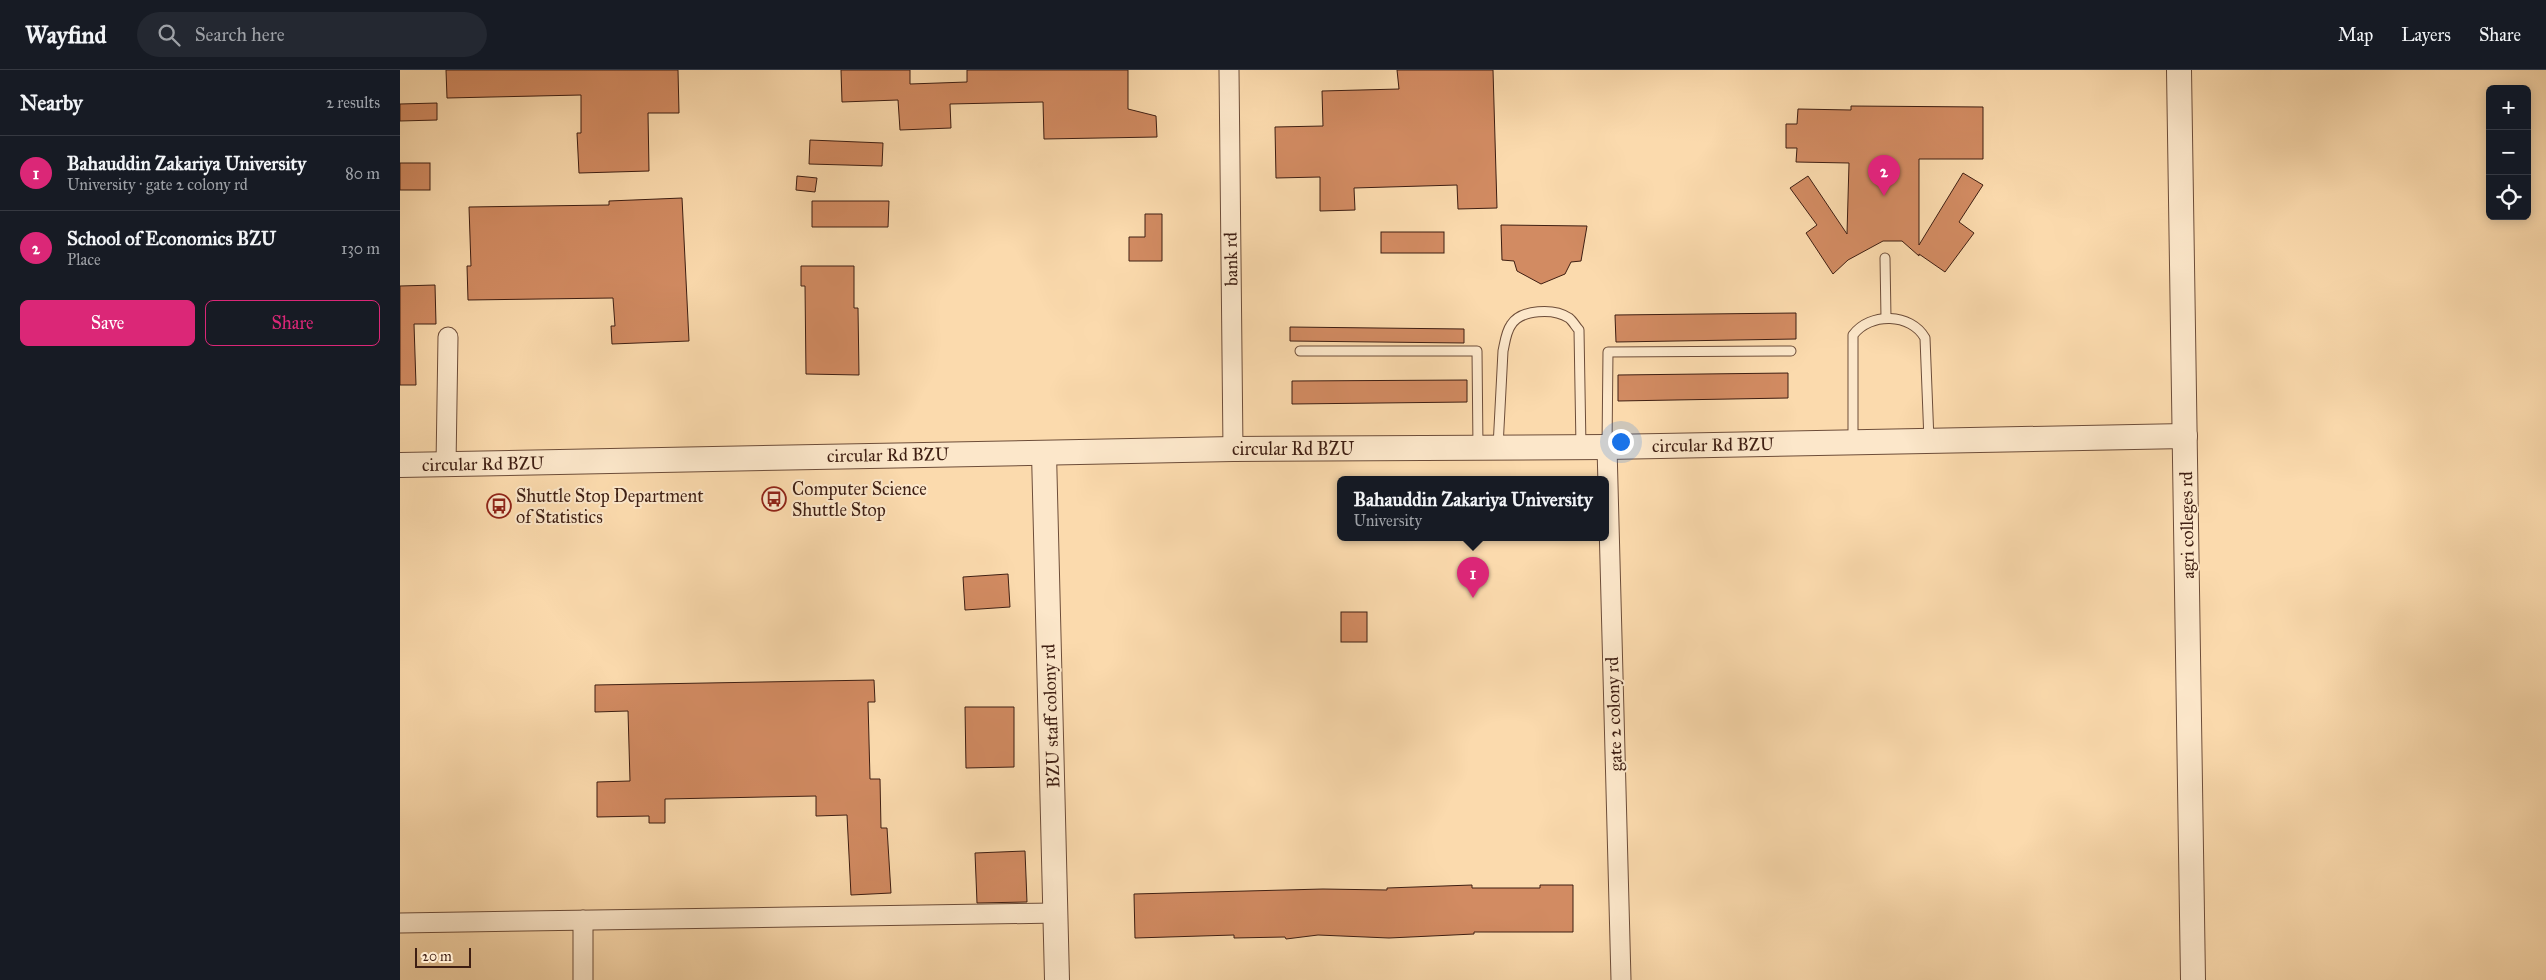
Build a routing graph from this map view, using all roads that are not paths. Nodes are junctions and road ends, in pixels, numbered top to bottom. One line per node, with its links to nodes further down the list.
1 (1229, 70): 14 (street, bank rd)
2 (2179, 70): 8 (street, agri colleges rd)
3 (1885, 258): 4 (lane)
4 (1886, 318): 9 (lane); 10 (lane)
5 (448, 337): 17 (street)
6 (1791, 350): 11 (lane)
7 (1300, 351): 12 (lane)
8 (2186, 436): 9 (street, circular Rd BZU); 26 (street, agri colleges rd)
9 (1929, 441): 10 (street, circular Rd BZU)
10 (1854, 442): 11 (street, circular Rd BZU)
11 (1607, 447): 13 (street, circular Rd BZU); 18 (street, gate 2 colony rd)
12 (1488, 448): 13 (street, circular Rd BZU); 13 (lane); 14 (street, circular Rd BZU)
13 (1581, 448)
14 (1233, 449): 15 (street, circular Rd BZU)
15 (1044, 453): 17 (street, circular Rd BZU); 20 (street, BZU staff colony rd)
16 (400, 465): 17 (street, circular Rd BZU)
17 (446, 465)
18 (1608, 476)
19 (1609, 518): 25 (street, gate 2 colony rd)
20 (1057, 913): 21 (street); 24 (street, BZU staff colony rd)
21 (583, 920): 22 (street); 23 (street)
22 (400, 923)
23 (583, 980)
24 (1057, 980)
25 (1622, 980)
26 (2193, 980)

